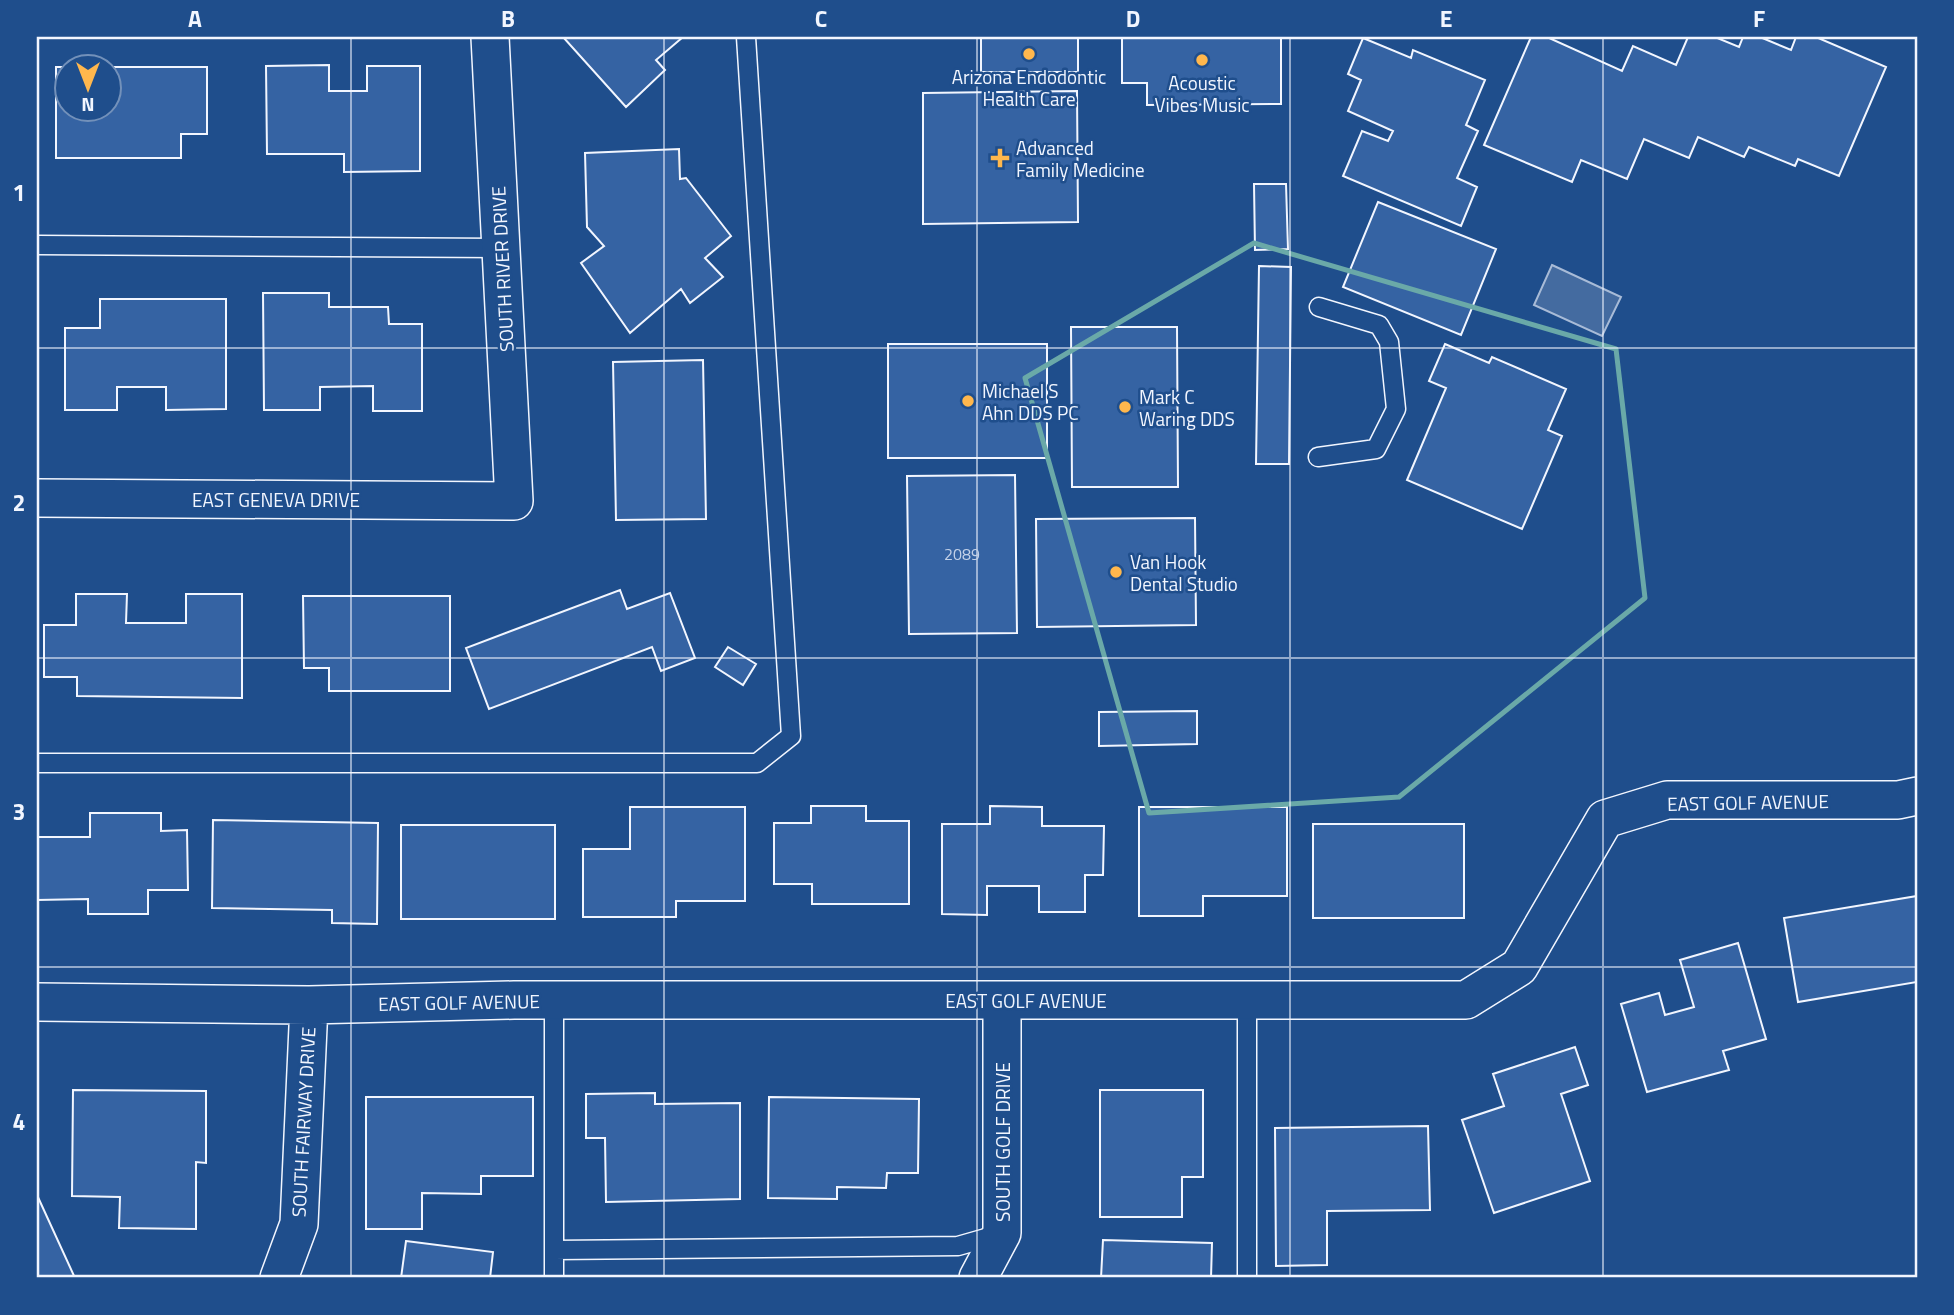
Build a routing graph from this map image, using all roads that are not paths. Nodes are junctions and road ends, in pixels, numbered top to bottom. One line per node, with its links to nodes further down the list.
1 (490, 37): 4 (street, SOUTH RIVER DRIVE)
2 (746, 37): 9 (lane)
3 (37, 245): 4 (lane)
4 (501, 247): 8 (street, SOUTH RIVER DRIVE)
5 (1319, 307): 6 (lane)
6 (1318, 457)
7 (37, 498): 8 (street, EAST GENEVA DRIVE)
8 (514, 500)
9 (37, 763)
10 (1917, 796): 13 (street, EAST GOLF AVENUE)
11 (554, 1000): 12 (street, EAST GOLF AVENUE); 15 (street, EAST GOLF AVENUE); 17 (lane)
12 (1002, 1000): 13 (street, EAST GOLF AVENUE); 16 (street, SOUTH GOLF DRIVE)
13 (1247, 1000): 21 (lane)
14 (37, 1002): 15 (street, EAST GOLF AVENUE)
15 (309, 1005): 18 (street, SOUTH FAIRWAY DRIVE)
16 (1002, 1233): 17 (lane); 20 (street, SOUTH GOLF DRIVE)
17 (554, 1250): 19 (lane)
18 (279, 1278)
19 (554, 1278)
20 (978, 1278)
21 (1247, 1278)

